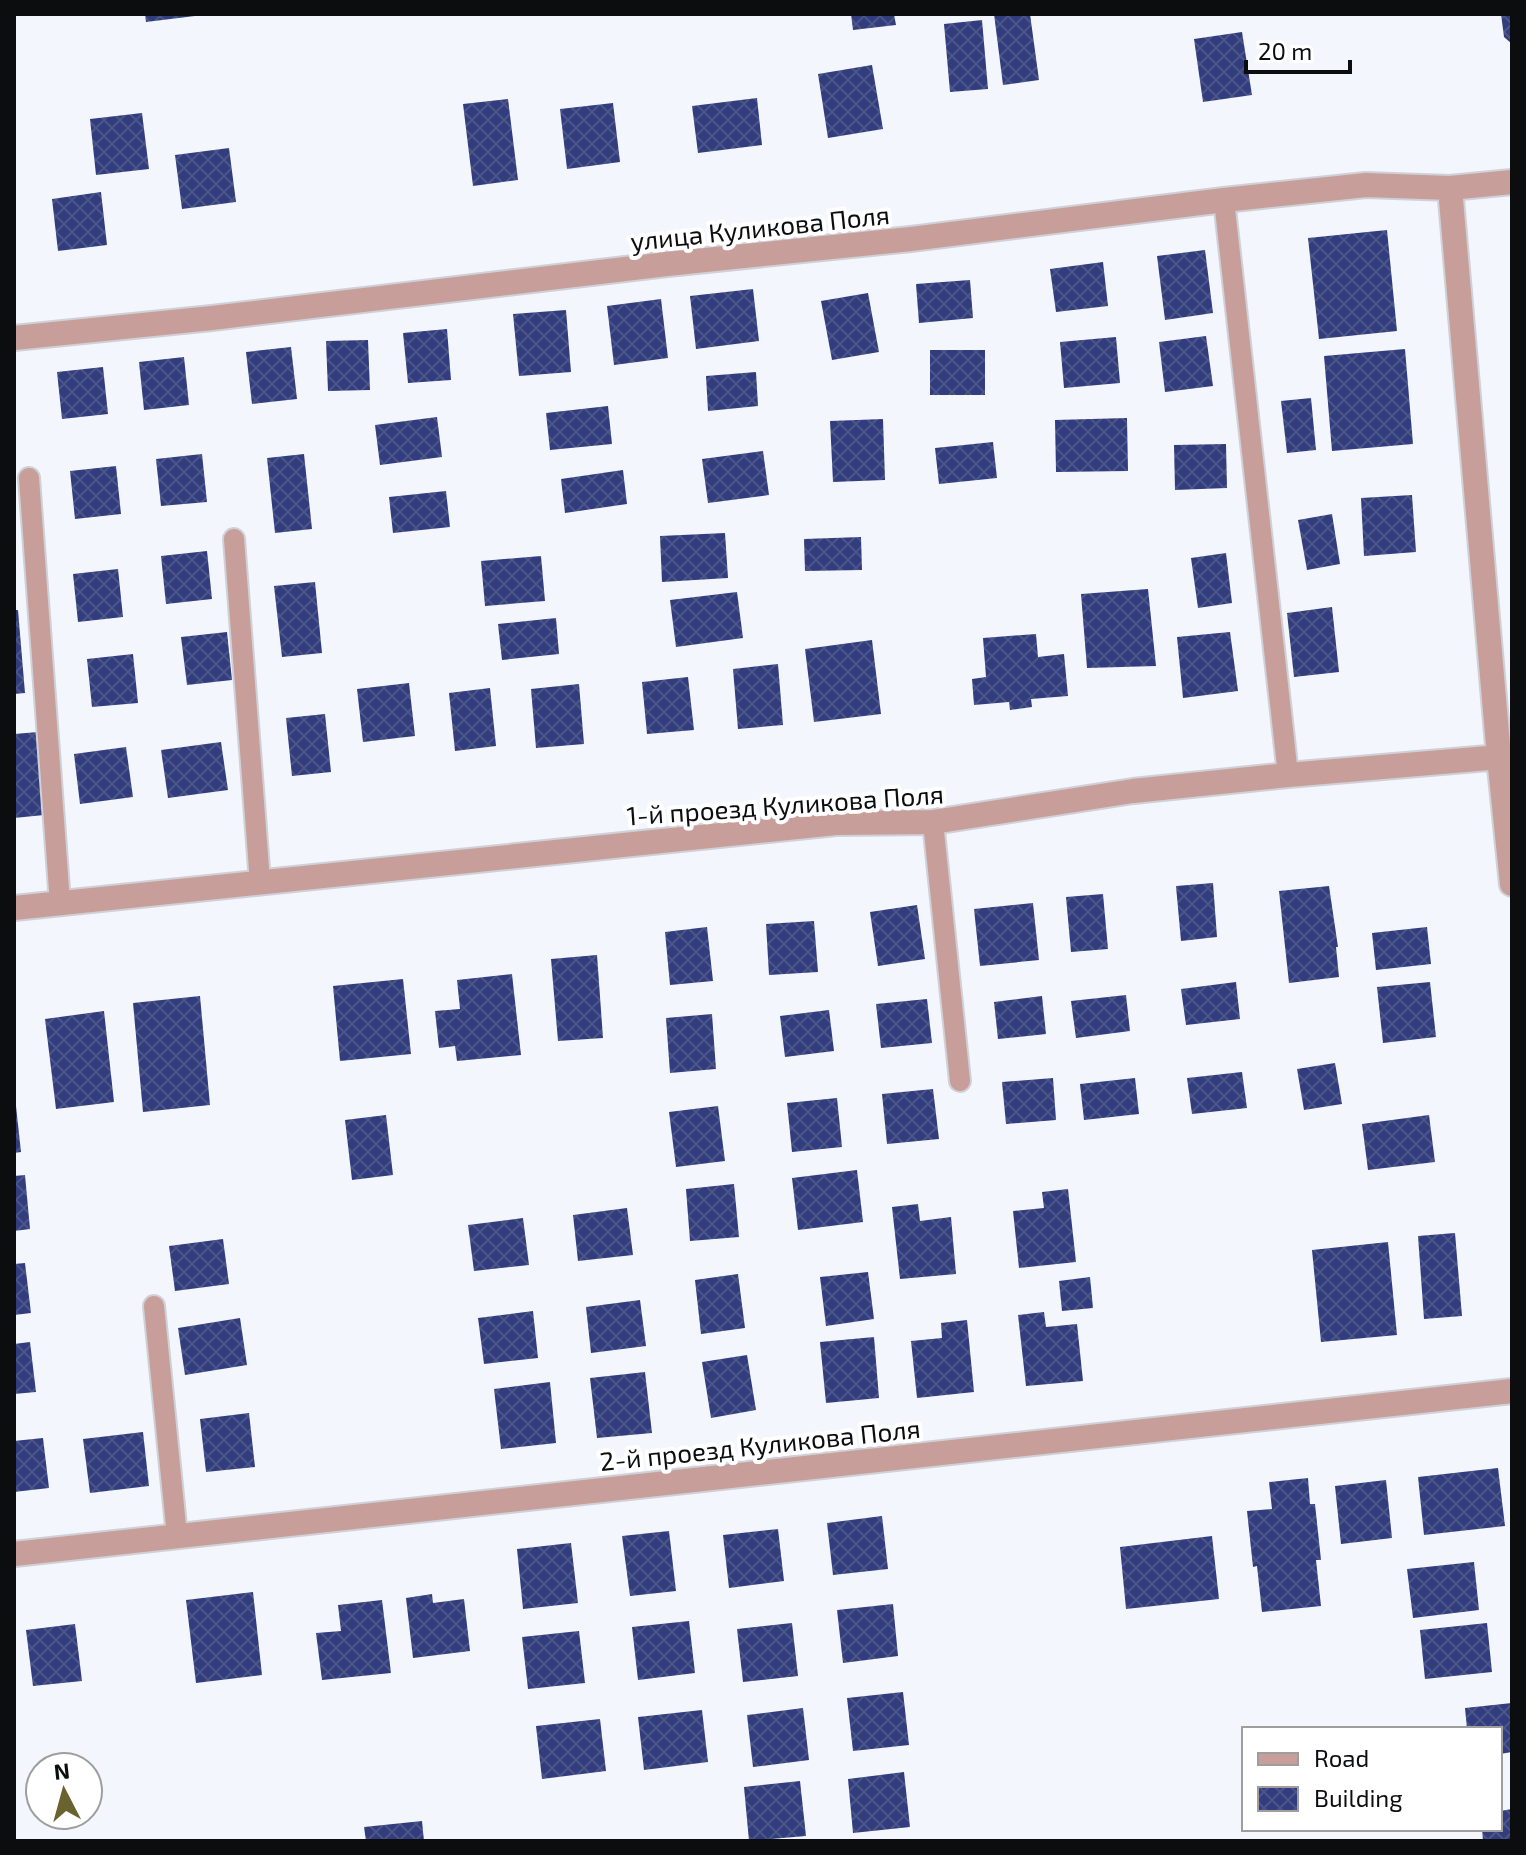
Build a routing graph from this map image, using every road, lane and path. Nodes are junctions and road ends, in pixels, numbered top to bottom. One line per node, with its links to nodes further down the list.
1 (1512, 182): 2 (street, улица Куликова Поля)
2 (1450, 188): 3 (street, улица Куликова Поля); 7 (street)
3 (1224, 200): 4 (street, улица Куликова Поля); 8 (lane)
4 (14, 338)
5 (29, 478): 12 (lane)
6 (234, 539): 10 (lane)
7 (1506, 757): 8 (street, 1-й проезд Куликова Поля); 11 (street)
8 (1288, 775): 9 (street, 1-й проезд Куликова Поля)
9 (933, 822): 10 (street, 1-й проезд Куликова Поля); 14 (lane)
10 (260, 882): 12 (street, 1-й проезд Куликова Поля)
11 (1512, 884)
12 (60, 903): 13 (street, 1-й проезд Куликова Поля)
13 (14, 908)
14 (960, 1081)
15 (154, 1306): 17 (lane)
16 (1512, 1391): 17 (street, 2-й проезд Куликова Поля)
17 (177, 1536): 18 (street, 2-й проезд Куликова Поля)
18 (14, 1554)

